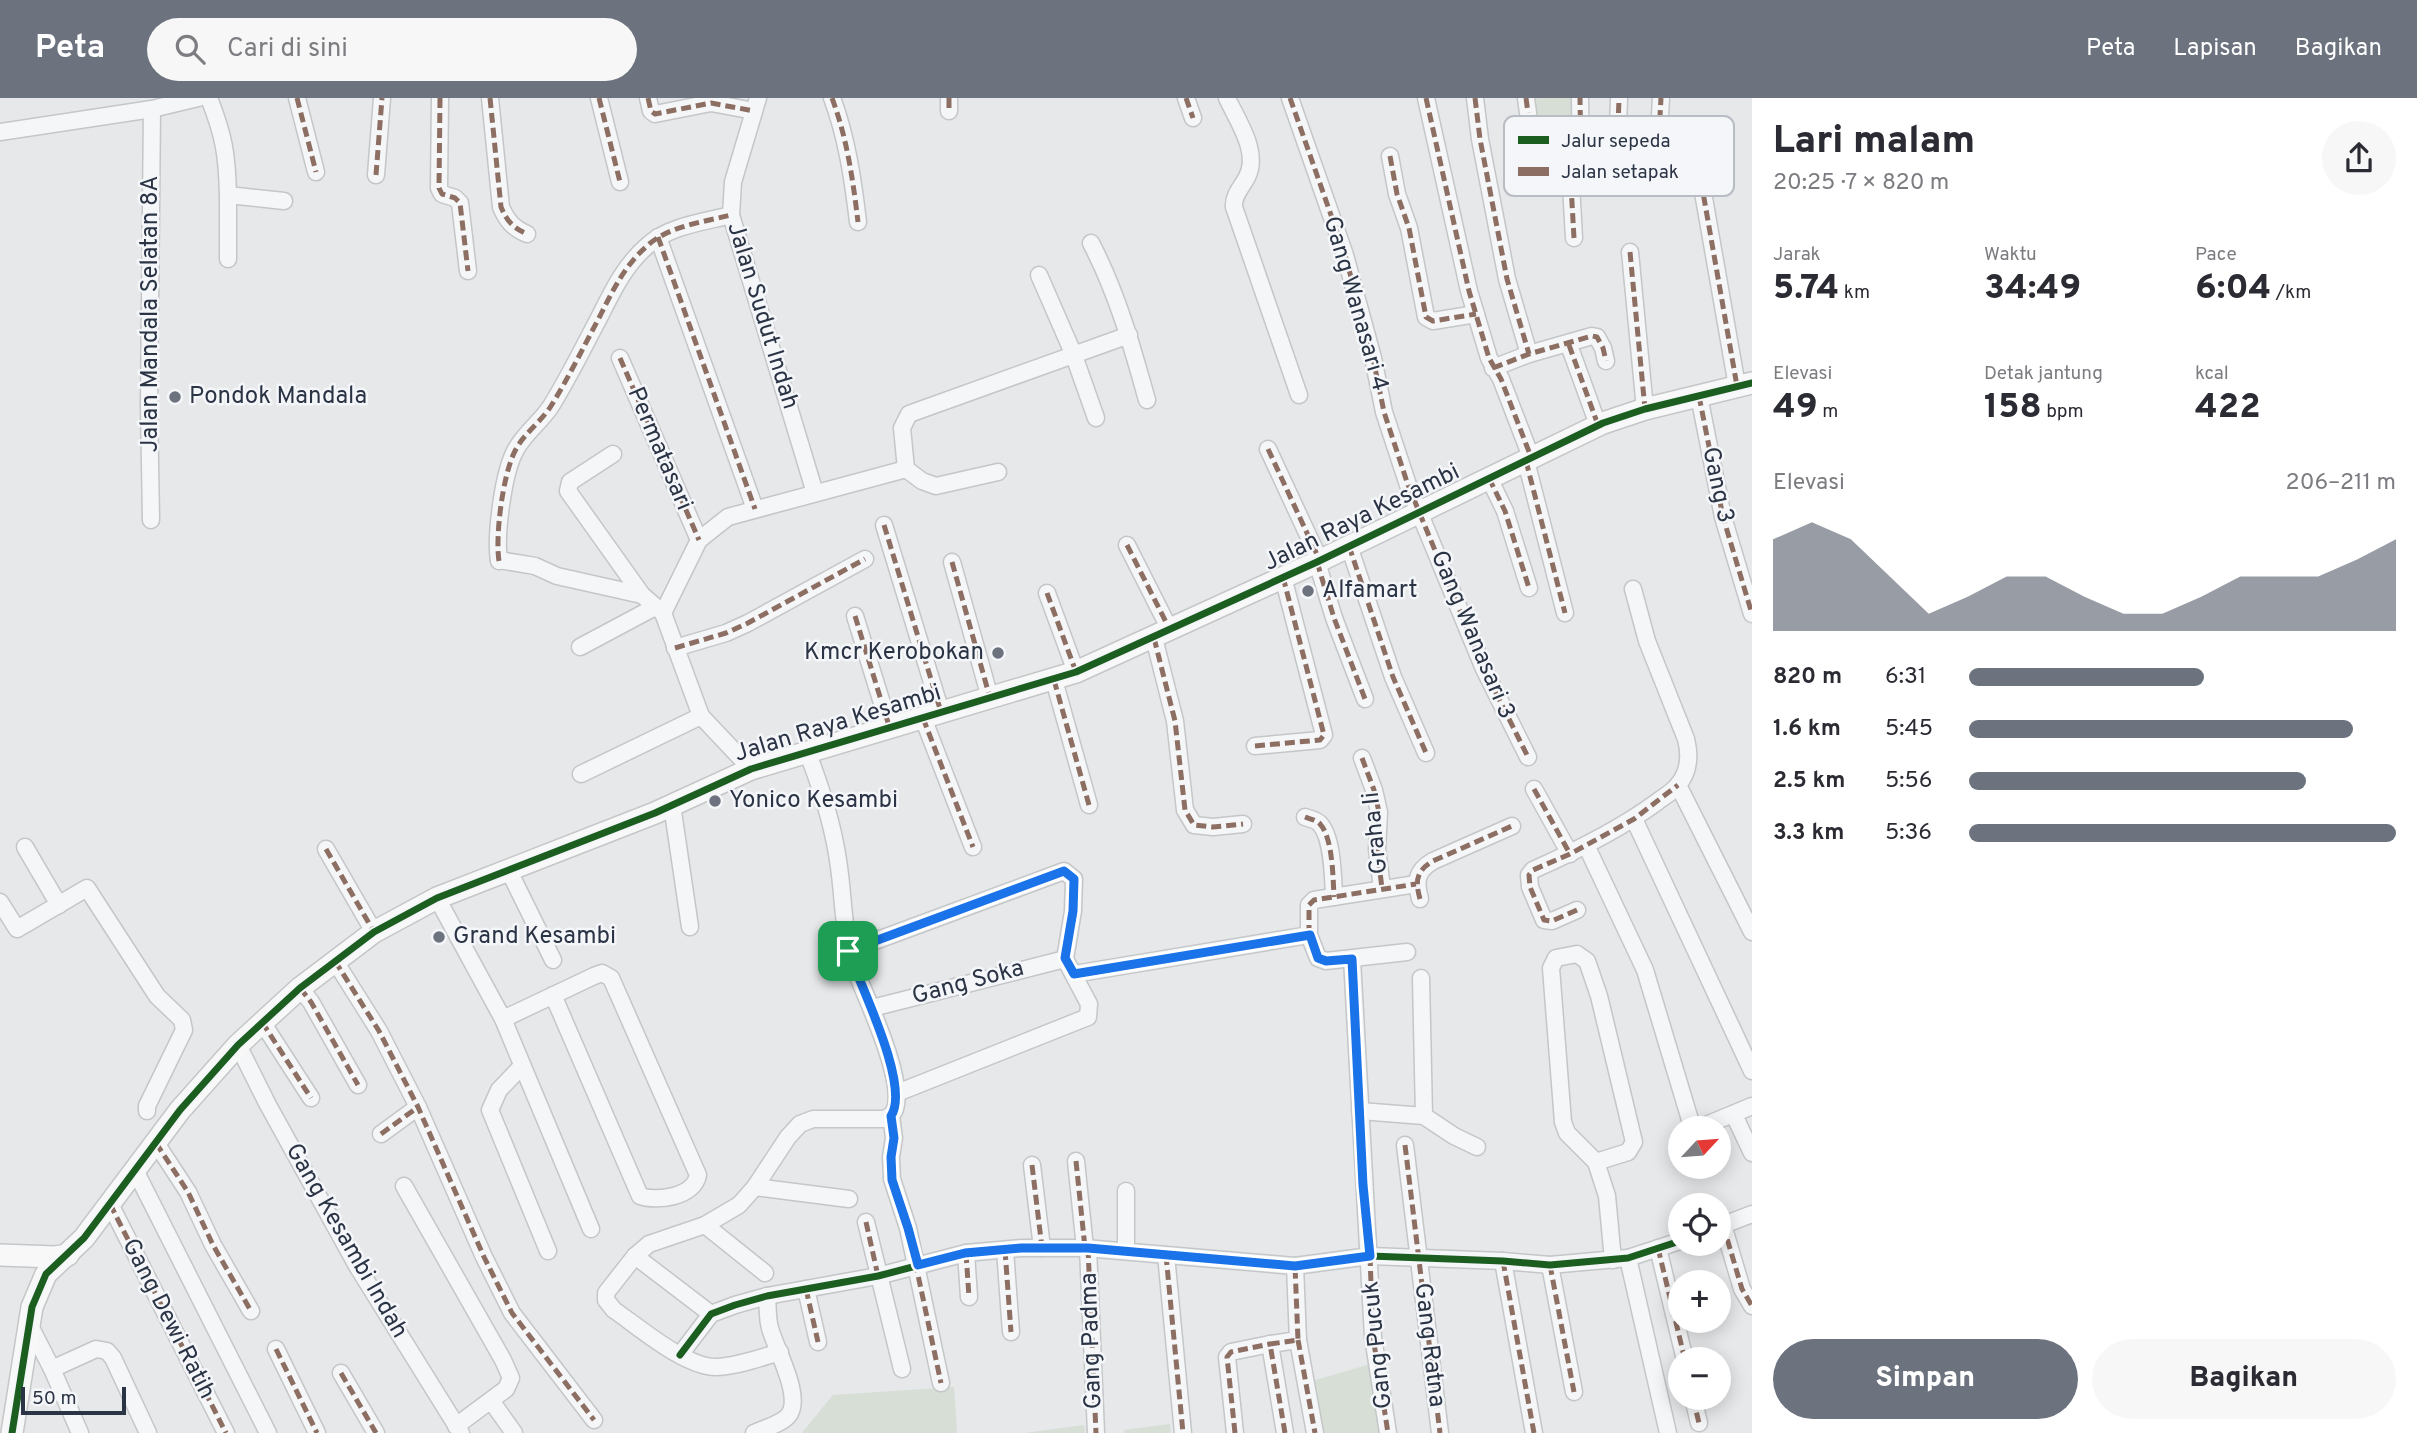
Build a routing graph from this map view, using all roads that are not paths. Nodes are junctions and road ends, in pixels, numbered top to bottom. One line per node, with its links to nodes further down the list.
1 (209, 98): 29 (street)
2 (297, 98): 26 (street)
3 (382, 98): 27 (street)
4 (440, 98): 41 (street)
5 (490, 98): 35 (street)
6 (599, 98): 28 (street)
7 (648, 98): 18 (street)
8 (832, 98): 34 (street)
9 (1186, 98): 23 (street)
10 (1227, 98): 52 (street)
11 (1290, 98): 66 (street, Gang Wanasari 4)
12 (1426, 98): 43 (street)
13 (1475, 98): 47 (street)
14 (1580, 98): 20 (street)
15 (1619, 98): 21 (street)
16 (1661, 98): 22 (street)
17 (194, 99): 19 (street)
18 (756, 105): 33 (street, Jalan Sudut Indah)
19 (152, 109): 24 (street); 67 (street, Jalan Mandala Selatan 8A)
20 (1580, 116)
21 (1618, 116)
22 (1660, 116)
23 (1193, 118)
24 (0, 132)
25 (1390, 156): 43 (street)
26 (316, 172)
27 (376, 175)
28 (620, 182)
29 (228, 195): 32 (street); 40 (street)
30 (1572, 196): 37 (street)
31 (1704, 196): 51 (street)
32 (284, 201)
33 (731, 215): 36 (street); 64 (street, Jalan Sudut Indah)
34 (858, 222)
35 (527, 234)
36 (658, 237): 65 (street); 79 (street)
37 (1574, 239)
38 (1091, 243): 44 (street)
39 (1630, 251): 55 (street)
40 (228, 259)
41 (468, 271)
42 (1039, 275): 46 (street)
43 (1476, 314): 50 (street)
44 (1129, 335): 46 (street); 54 (street)
45 (1569, 345): 47 (street); 49 (street); 57 (street)
46 (1073, 353): 56 (street); 61 (street)
47 (1530, 354): 50 (street)
48 (620, 358): 69 (street, Permatasari)
49 (1606, 361)
50 (1493, 368): 60 (street)
51 (1744, 385): 53 (street, Jalan Raya Kesambi)
52 (1299, 395)
53 (1699, 396): 55 (street, Jalan Raya Kesambi); 82 (street, Gang 3)
54 (1147, 400)
55 (1645, 409): 57 (street, Jalan Raya Kesambi)
56 (1096, 418)
57 (1598, 425): 60 (street, Jalan Raya Kesambi)
58 (1268, 449): 73 (street)
59 (613, 454): 79 (street)
60 (1528, 459): 63 (street, Jalan Raya Kesambi); 81 (street)
61 (906, 469): 62 (street); 64 (street)
62 (998, 472)
63 (1489, 478): 66 (street, Jalan Raya Kesambi); 76 (street)
64 (815, 493): 65 (street)
65 (755, 509): 69 (street)
66 (1420, 511): 71 (street, Jalan Raya Kesambi); 97 (street, Gang Wanasari 3)
67 (151, 520)
68 (884, 525): 91 (street)
69 (699, 540): 80 (street)
70 (1127, 545): 84 (street)
71 (1349, 546): 73 (street, Jalan Raya Kesambi); 95 (street)
72 (864, 559): 86 (street)
73 (1318, 561): 75 (street, Jalan Raya Kesambi); 90 (street)
74 (952, 562): 89 (street)
75 (1283, 577): 84 (street, Jalan Raya Kesambi); 94 (street)
76 (1529, 588)
77 (1633, 589): 101 (street)
78 (1047, 593): 87 (street)
79 (642, 596): 80 (street)
80 (659, 610): 85 (street); 86 (street)
81 (1565, 613)
82 (1752, 614)
83 (855, 616): 93 (street)
84 (1162, 634): 87 (street, Jalan Raya Kesambi); 107 (street)
85 (580, 648)
86 (675, 648): 92 (street)
87 (1076, 672): 88 (street, Jalan Raya Kesambi)
88 (1054, 680): 89 (street, Jalan Raya Kesambi); 104 (street)
89 (990, 698): 91 (street, Jalan Raya Kesambi)
90 (1365, 699)
91 (932, 715): 93 (street, Jalan Raya Kesambi); 111 (street)
92 (701, 716): 99 (street); 100 (street)
93 (890, 729): 96 (street, Jalan Raya Kesambi)
94 (1255, 746)
95 (1426, 753)
96 (808, 754): 99 (street, Jalan Raya Kesambi); 125 (street)
97 (1528, 757)
98 (1362, 758): 115 (street, Graha Ii)
99 (751, 769): 103 (street, Jalan Raya Kesambi)
100 (581, 774)
101 (1678, 785): 106 (street); 123 (street)
102 (1534, 789): 113 (street)
103 (672, 805): 114 (street, Jalan Raya Kesambi); 121 (street)
104 (1089, 805)
105 (1305, 817): 116 (street)
106 (1634, 819): 109 (street); 140 (street)
107 (1243, 824)
108 (1512, 826): 115 (street)
109 (1586, 845): 113 (street); 148 (street)
110 (25, 847): 119 (street)
111 (973, 847)
112 (326, 849): 122 (street)
113 (1570, 854): 120 (street)
114 (508, 869): 117 (street, Jalan Raya Kesambi); 129 (street)
115 (1382, 888): 116 (street, Graha Ii)
116 (1334, 897): 124 (street, Graha Ii)
117 (437, 898): 122 (street, Jalan Raya Kesambi); 136 (street)
118 (0, 902): 119 (street)
119 (59, 905): 146 (street)
120 (1577, 910)
121 (690, 927)
122 (374, 932): 130 (street, Jalan Raya Kesambi)
123 (1752, 932)
124 (1310, 935): 128 (street); 131 (street)
125 (848, 951): 127 (street); 135 (street)
126 (1407, 952): 128 (street)
127 (1065, 958): 131 (street); 135 (street, Gang Soka)
128 (1352, 959): 147 (street)
129 (553, 960)
130 (335, 961): 133 (street, Jalan Raya Kesambi); 144 (street)
131 (1074, 974): 142 (street)
132 (1421, 978): 150 (street)
133 (300, 988): 137 (street, Jalan Raya Kesambi); 141 (street)
134 (553, 995): 134 (street); 136 (street)
135 (872, 1008): 142 (street)
136 (503, 1019): 139 (street)
137 (262, 1022): 138 (street, Jalan Raya Kesambi); 143 (street)
138 (238, 1045): 152 (street, Jalan Raya Kesambi); 217 (street, Gang Kesambi Indah)
139 (522, 1067): 169 (street); 175 (street)
140 (1752, 1070)
141 (358, 1085)
142 (897, 1093): 149 (street)
143 (311, 1098)
144 (418, 1107): 151 (street); 215 (street)
145 (1752, 1107): 148 (street)
146 (147, 1111)
147 (1360, 1111): 150 (street); 182 (street)
148 (1734, 1115): 155 (street)
149 (891, 1116): 161 (street); 187 (street)
150 (1424, 1116): 154 (street)
151 (381, 1134)
152 (156, 1143): 159 (street, Jalan Raya Kesambi); 197 (street)
153 (1405, 1145): 184 (street, Gang Ratna)
154 (1478, 1147)
155 (1752, 1153)
156 (1076, 1161): 172 (street, Gang Padma)
157 (1596, 1162): 157 (street); 185 (street)
158 (1032, 1164): 171 (street)
159 (135, 1170): 164 (street, Jalan Raya Kesambi); 222 (street)
160 (404, 1186): 213 (street)
161 (755, 1187): 163 (street); 168 (street)
162 (1126, 1191): 176 (street)
163 (849, 1199)
164 (110, 1204): 178 (street, Jalan Raya Kesambi); 221 (street, Gang Dewi Ratih)
165 (1752, 1214): 167 (street)
166 (866, 1222): 192 (street)
167 (1731, 1222)
168 (705, 1225): 179 (street); 190 (street)
169 (591, 1229)
170 (1668, 1245): 173 (street)
171 (1042, 1248): 172 (street); 174 (street)
172 (1087, 1248): 176 (street); 227 (street, Gang Padma)
173 (1658, 1248): 185 (street); 204 (street)
174 (1005, 1250): 177 (street); 200 (street)
175 (548, 1251)
176 (1126, 1251): 180 (street)
177 (965, 1253): 187 (street); 195 (street)
178 (68, 1255): 181 (street); 191 (street, Jalan Raya Kesambi)
179 (635, 1255): 198 (street); 207 (street)
180 (1166, 1255): 189 (street); 228 (street)
181 (9, 1256): 191 (street)
182 (1370, 1256): 184 (street); 189 (street); 232 (street, Gang Pucuk)
183 (1731, 1256): 196 (street)
184 (1418, 1257): 186 (street); 233 (street, Gang Ratna)
185 (1621, 1259): 188 (street); 235 (street)
186 (1503, 1261): 188 (street); 234 (street)
187 (918, 1265): 192 (street); 211 (street)
188 (1550, 1265): 212 (street)
189 (1295, 1266): 201 (street)
190 (765, 1273)
191 (46, 1274): 199 (street, Jalan Raya Kesambi)
192 (878, 1276): 193 (street); 209 (street)
193 (806, 1289): 194 (street); 202 (street)
194 (766, 1296): 198 (street); 206 (street)
195 (969, 1297)
196 (1752, 1306)
197 (251, 1311)
198 (711, 1314): 207 (street)
199 (29, 1324): 208 (street); 218 (street, Jalan Raya Kesambi)
200 (1011, 1332)
201 (1298, 1340): 203 (street); 231 (street)
202 (818, 1342)
203 (1270, 1344): 229 (street); 230 (street)
204 (1682, 1347)
205 (276, 1349): 223 (street)
206 (780, 1352): 207 (street); 226 (street)
207 (680, 1355)
208 (52, 1369): 219 (street); 220 (street)
209 (902, 1369)
210 (341, 1373): 224 (street)
211 (941, 1383)
212 (1574, 1392)
213 (492, 1402): 217 (street); 225 (street)
214 (1696, 1410): 216 (street)
215 (594, 1420)
216 (1699, 1423)
217 (458, 1430)
218 (12, 1433)
219 (80, 1433)
220 (148, 1433)
221 (226, 1433)
222 (268, 1433)
223 (317, 1433)
224 (376, 1433)
225 (514, 1433)
226 (754, 1433)
227 (1096, 1433)
228 (1183, 1433)
229 (1235, 1433)
230 (1285, 1433)
231 (1315, 1433)
232 (1388, 1433)
233 (1440, 1433)
234 (1534, 1433)
235 (1668, 1433)

